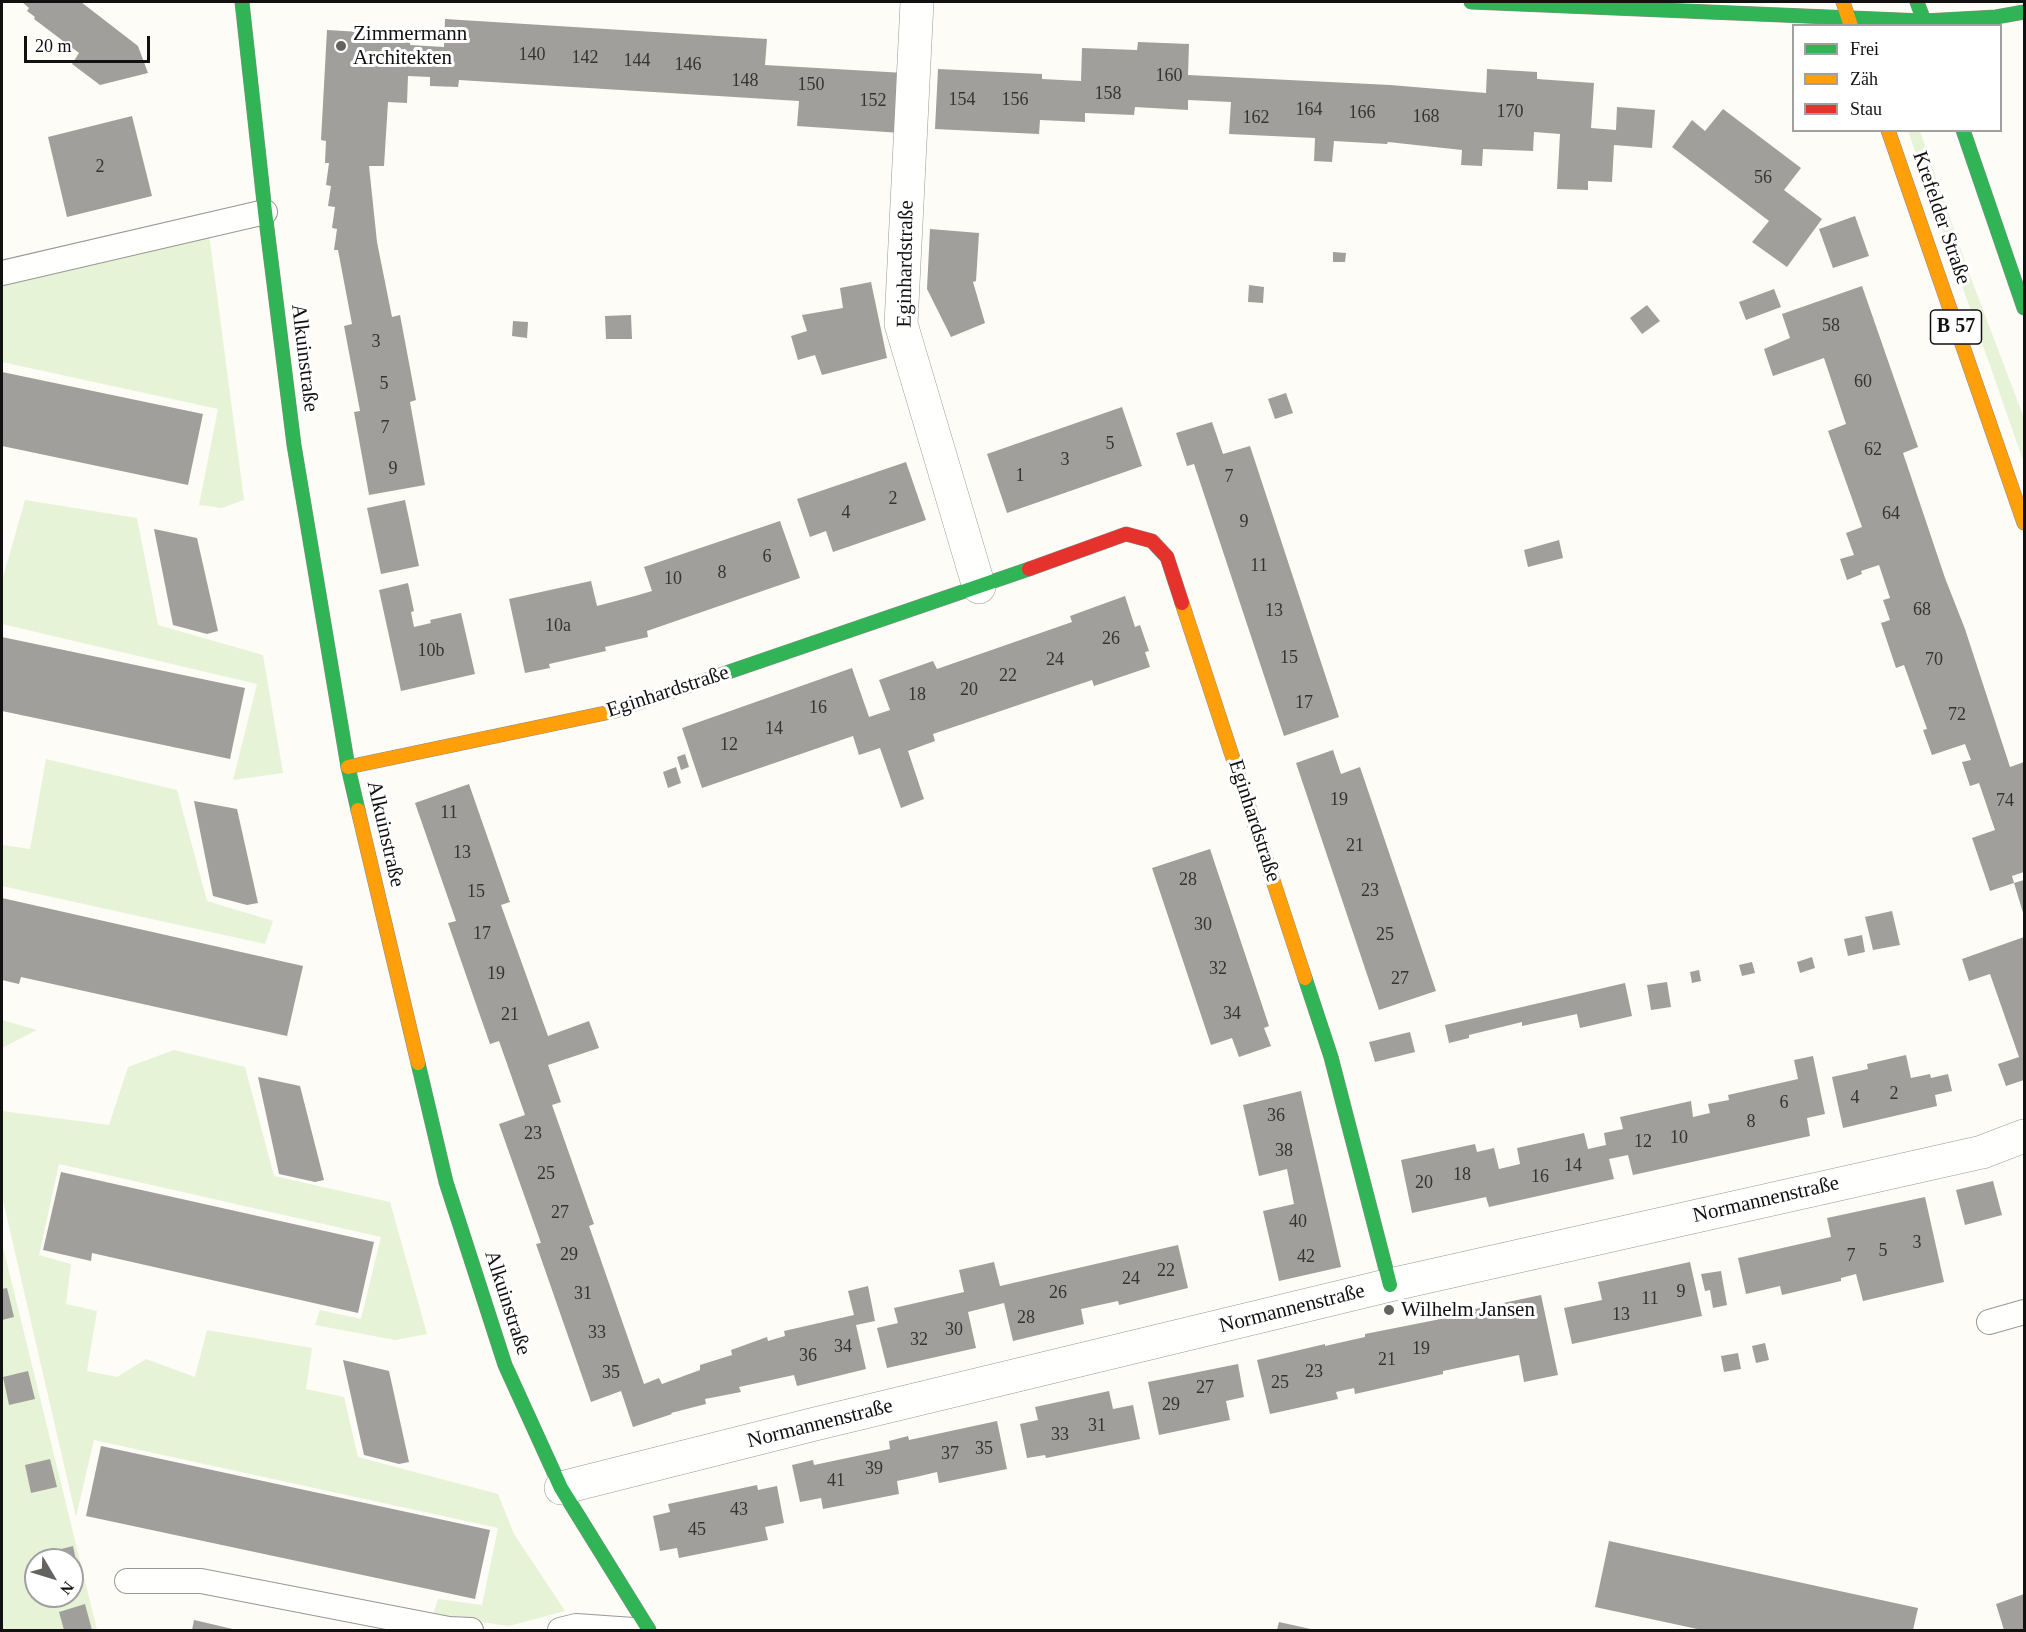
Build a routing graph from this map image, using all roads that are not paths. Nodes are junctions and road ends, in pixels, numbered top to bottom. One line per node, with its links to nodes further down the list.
1 (242, 2): 12 (street, Alkuinstraße)
2 (917, 2): 16 (street, Eginhardstraße)
3 (1473, 2): 6 (street)
4 (1843, 2): 8 (street)
5 (1917, 2): 9 (street)
6 (1683, 6): 8 (street)
7 (2025, 12): 9 (street)
8 (1850, 22): 9 (street)
9 (1925, 23)
10 (1889, 132): 15 (street, Krefelder Straße / B 57)
11 (1964, 132): 14 (street)
12 (265, 212): 13 (lane); 17 (street, Alkuinstraße)
13 (2, 273)
14 (2025, 308)
15 (2025, 523)
16 (979, 588): 17 (street, Eginhardstraße); 19 (street, Eginhardstraße)
17 (348, 767): 22 (street, Alkuinstraße)
18 (2025, 1136): 19 (street, Normannenstraße)
19 (1390, 1285): 22 (street, Normannenstraße)
20 (2025, 1312): 21 (lane)
21 (1989, 1322)
22 (561, 1488): 27 (street, Alkuinstraße)
23 (127, 1581): 24 (lane)
24 (471, 1630)
25 (560, 1630): 26 (lane)
26 (633, 1630)
27 (649, 1630)

